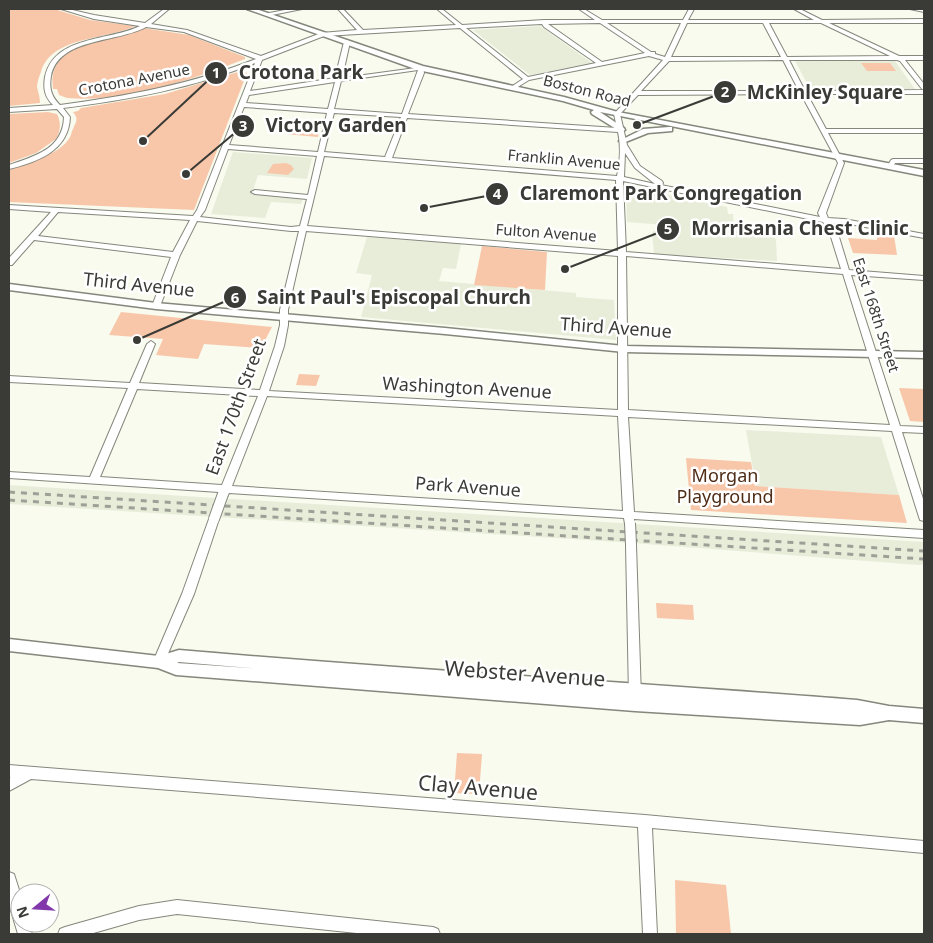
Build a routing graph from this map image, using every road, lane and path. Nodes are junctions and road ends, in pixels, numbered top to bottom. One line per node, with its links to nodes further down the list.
1 (63, 9): 20 (street)
2 (167, 9): 20 (street)
3 (250, 9): 13 (main road, Boston Road)
4 (299, 9): 13 (street)
5 (340, 9): 22 (street)
6 (439, 9): 21 (street)
7 (691, 9): 14 (street)
8 (796, 9): 16 (street)
9 (914, 9): 12 (street)
10 (583, 10): 11 (street); 19 (street)
11 (591, 10)
12 (924, 10)
13 (267, 14): 23 (main road, Boston Road)
14 (685, 21): 15 (street, Crotona Avenue); 19 (street, Crotona Avenue); 25 (street)
15 (765, 21): 16 (street, Crotona Avenue); 29 (street)
16 (822, 21): 17 (street, Crotona Avenue); 30 (street)
17 (924, 21)
18 (544, 22): 19 (street, Crotona Avenue); 21 (street, Crotona Avenue); 33 (street)
19 (600, 22): 26 (street)
20 (146, 25): 27 (street); 46 (street)
21 (461, 26): 22 (street, Crotona Avenue); 37 (street)
22 (362, 32): 23 (street, Crotona Avenue)
23 (323, 34): 24 (main road, Boston Road); 27 (street, Crotona Avenue)
24 (347, 42): 34 (main road, Boston Road); 38 (street, East 170th Street)
25 (671, 49): 26 (street); 28 (street)
26 (650, 54): 28 (street); 32 (street)
27 (260, 58): 35 (street, Crotona Avenue); 36 (street)
28 (667, 58): 29 (street); 32 (street); 43 (street)
29 (787, 58): 30 (street); 41 (street)
30 (896, 58): 31 (street); 40 (street)
31 (924, 58)
32 (628, 59): 33 (street)
33 (602, 64): 37 (street)
34 (421, 68): 38 (street); 39 (main road, Boston Road); 50 (street)
35 (231, 70): 36 (street); 46 (street, Crotona Avenue)
36 (254, 72): 42 (street)
37 (527, 79): 39 (street)
38 (338, 81): 42 (street); 48 (street, East 170th Street)
39 (513, 88): 44 (main road, Boston Road)
40 (924, 90): 41 (street)
41 (804, 92): 43 (street); 53 (street)
42 (246, 93): 45 (street)
43 (636, 93): 49 (street)
44 (575, 102): 49 (main road, Boston Road); 52 (main road)
45 (242, 105): 48 (street); 56 (street)
46 (60, 107): 47 (street, Crotona Avenue); 62 (street)
47 (9, 110)
48 (331, 111): 50 (street); 57 (street, East 170th Street)
49 (616, 114): 51 (main road, Boston Road); 52 (street)
50 (405, 116): 52 (street); 59 (street)
51 (686, 128): 55 (main road); 58 (main road, Boston Road)
52 (621, 130): 55 (street)
53 (822, 131): 54 (street); 58 (street)
54 (924, 131)
55 (623, 143): 64 (street); 65 (street)
56 (226, 148): 57 (street, Franklin Avenue); 70 (street)
57 (321, 154): 59 (street, Franklin Avenue); 67 (street, East 170th Street)
58 (836, 157): 61 (main road, Boston Road); 71 (street)
59 (388, 159): 64 (street, Franklin Avenue)
60 (924, 161): 61 (street)
61 (890, 166): 63 (main road, Boston Road)
62 (9, 167)
63 (924, 173)
64 (620, 179): 65 (street, Franklin Avenue); 75 (street)
65 (672, 188): 71 (street, Franklin Avenue)
66 (255, 192): 67 (street)
67 (311, 197): 72 (street, East 170th Street)
68 (9, 207): 69 (street, Fulton Avenue)
69 (57, 209): 70 (street, Fulton Avenue); 74 (street)
70 (195, 218): 72 (street, Fulton Avenue); 76 (street)
71 (825, 220): 73 (street, Franklin Avenue); 78 (street, East 168th Street)
72 (303, 228): 75 (street, Fulton Avenue); 82 (street, East 170th Street)
73 (924, 236)
74 (31, 237): 76 (street); 77 (street)
75 (622, 253): 78 (street, Fulton Avenue); 84 (street)
76 (176, 255): 81 (street)
77 (9, 263)
78 (847, 272): 79 (street, Fulton Avenue); 85 (street, East 168th Street)
79 (924, 278)
80 (9, 287): 81 (main road, Third Avenue)
81 (156, 306): 82 (main road, Third Avenue)
82 (286, 318): 84 (main road, Third Avenue); 89 (street, East 170th Street)
83 (151, 344): 88 (street)
84 (624, 349): 85 (main road, Third Avenue); 90 (street)
85 (873, 354): 86 (main road, Third Avenue); 91 (street, East 168th Street)
86 (924, 355)
87 (9, 379): 88 (street, Washington Avenue)
88 (134, 386): 89 (street, Washington Avenue); 94 (street)
89 (263, 393): 90 (street, Washington Avenue); 95 (street, East 170th Street)
90 (623, 414): 91 (street, Washington Avenue); 97 (street)
91 (896, 428): 92 (street, Washington Avenue); 96 (street, East 168th Street)
92 (924, 430)
93 (9, 475): 94 (street, Park Avenue)
94 (94, 480): 95 (street, Park Avenue)
95 (225, 491): 97 (street, Park Avenue); 100 (street, East 170th Street, bridge)
96 (924, 517)
97 (629, 519): 98 (street, Park Avenue); 101 (street, bridge)
98 (924, 534)
99 (9, 645): 100 (main road, Webster Avenue)
100 (159, 662): 101 (main road, Webster Avenue)
101 (635, 697): 102 (main road, Webster Avenue)
102 (924, 716)
103 (9, 771): 104 (street, Clay Avenue)
104 (28, 774): 105 (street); 106 (street, Clay Avenue)
105 (9, 785)
106 (645, 821): 107 (street, Clay Avenue); 110 (street)
107 (924, 848)
108 (71, 933): 109 (street)
109 (433, 934)
110 (650, 934)

